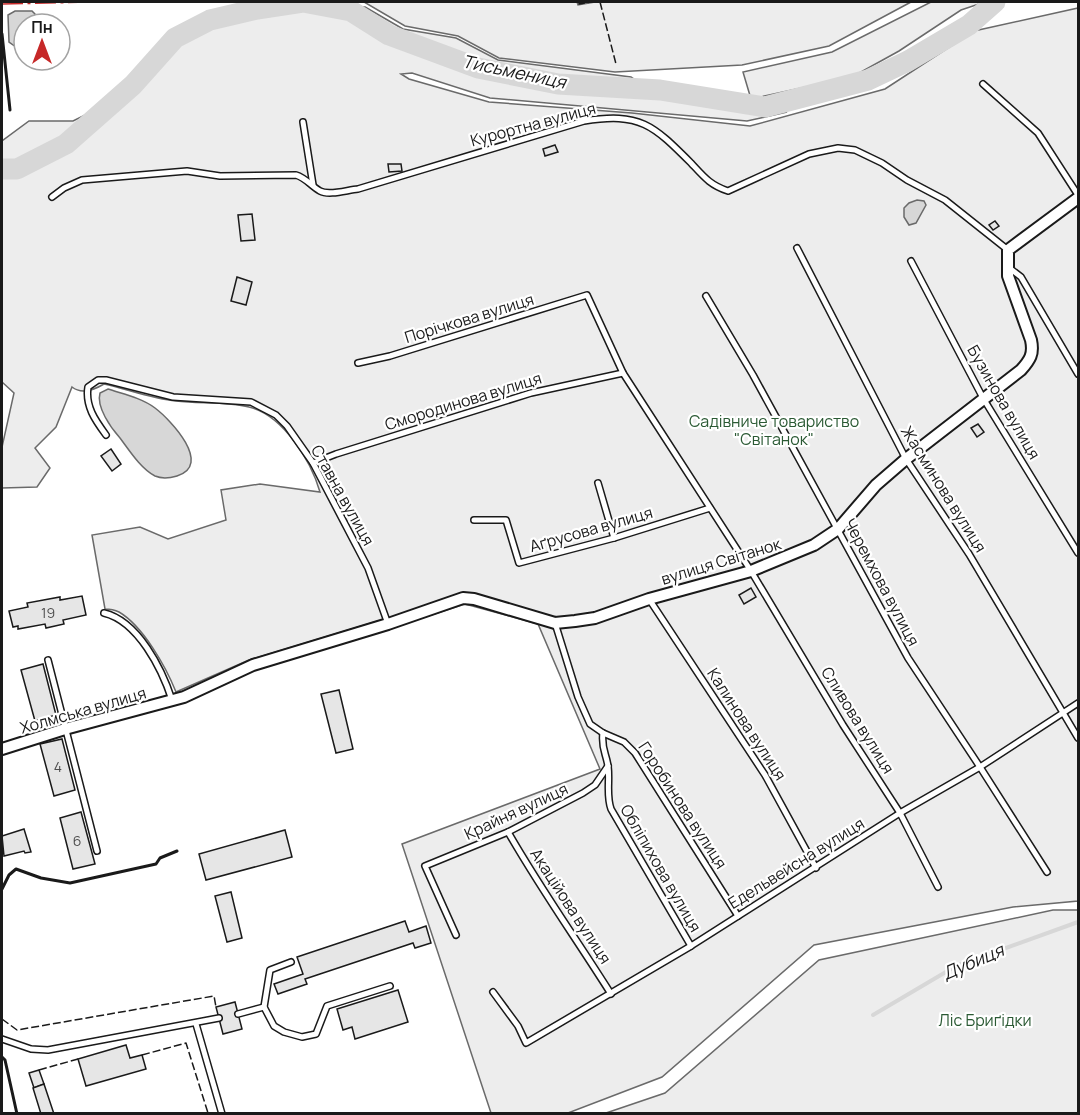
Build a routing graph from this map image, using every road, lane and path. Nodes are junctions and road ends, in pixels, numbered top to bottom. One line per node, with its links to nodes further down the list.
1 (983, 84): 4 (lane)
2 (303, 122): 3 (lane)
3 (313, 185): 5 (lane, Курортна вулиця); 7 (lane, Курортна вулиця)
4 (1078, 196): 7 (street)
5 (52, 197)
6 (797, 248): 17 (lane, Жасминова вулиця)
7 (1008, 250): 9 (street, вулиця Світанок)
8 (911, 261): 15 (lane, Бузинова вулиця)
9 (1006, 266): 14 (lane); 15 (street, вулиця Світанок)
10 (587, 295): 12 (lane, Порічкова вулиця); 13 (lane, Сливова вулиця)
11 (706, 296): 22 (lane, Черемхова вулиця)
12 (358, 363)
13 (623, 373): 18 (lane, Смородинова вулиця); 20 (lane, Сливова вулиця)
14 (1078, 374)
15 (983, 398): 17 (street, вулиця Світанок); 24 (lane, Бузинова вулиця)
16 (106, 435): 18 (lane, Ставна вулиця)
17 (906, 459): 22 (street, вулиця Світанок); 33 (lane, Жасминова вулиця)
18 (313, 463): 29 (lane, Ставна вулиця)
19 (598, 483): 23 (lane)
20 (710, 508): 23 (lane, Аґрусова вулиця); 25 (lane, Сливова вулиця)
21 (474, 520): 23 (lane, Аґрусова вулиця)
22 (838, 529): 25 (street, вулиця Світанок); 39 (lane, Черемхова вулиця)
23 (614, 538)
24 (1078, 553)
25 (750, 571): 26 (street, вулиця Світанок); 40 (lane, Сливова вулиця)
26 (649, 599): 28 (street, вулиця Світанок); 43 (lane, Калинова вулиця)
27 (104, 613): 31 (lane)
28 (555, 623): 29 (street, вулиця Світанок); 35 (lane, Горобинова вулиця)
29 (388, 624): 31 (street, вулиця Світанок)
30 (48, 660): 34 (lane)
31 (172, 700): 34 (street, Холмська вулиця)
32 (1078, 703): 33 (lane, Едельвейсна вулиця)
33 (1064, 712): 36 (lane, Жасминова вулиця); 39 (lane, Едельвейсна вулиця)
34 (66, 729): 37 (street, Холмська вулиця); 42 (lane)
35 (603, 733): 38 (lane, Обліпихова вулиця); 46 (lane, Горобинова вулиця)
36 (1078, 738)
37 (2, 750)
38 (608, 766): 41 (lane, Крайня вулиця); 48 (lane, Обліпихова вулиця)
39 (980, 767): 40 (lane, Едельвейсна вулиця); 44 (lane, Черемхова вулиця)
40 (900, 813): 43 (lane, Едельвейсна вулиця); 45 (lane, Сливова вулиця)
41 (508, 832): 47 (lane, Крайня вулиця); 52 (lane, Акаційова вулиця)
42 (97, 851)
43 (816, 868): 46 (lane, Едельвейсна вулиця)
44 (1047, 872)
45 (938, 887)
46 (738, 916): 48 (lane, Едельвейсна вулиця)
47 (456, 935)
48 (691, 946): 52 (lane, Едельвейсна вулиця)
49 (291, 962): 53 (lane)
50 (390, 986): 53 (lane)
51 (493, 992): 52 (lane, Едельвейсна вулиця)
52 (611, 994)
53 (264, 1007): 54 (lane)
54 (238, 1014)
55 (219, 1018): 56 (lane)
56 (196, 1024): 57 (lane); 58 (lane)
57 (2, 1039)
58 (222, 1113)

